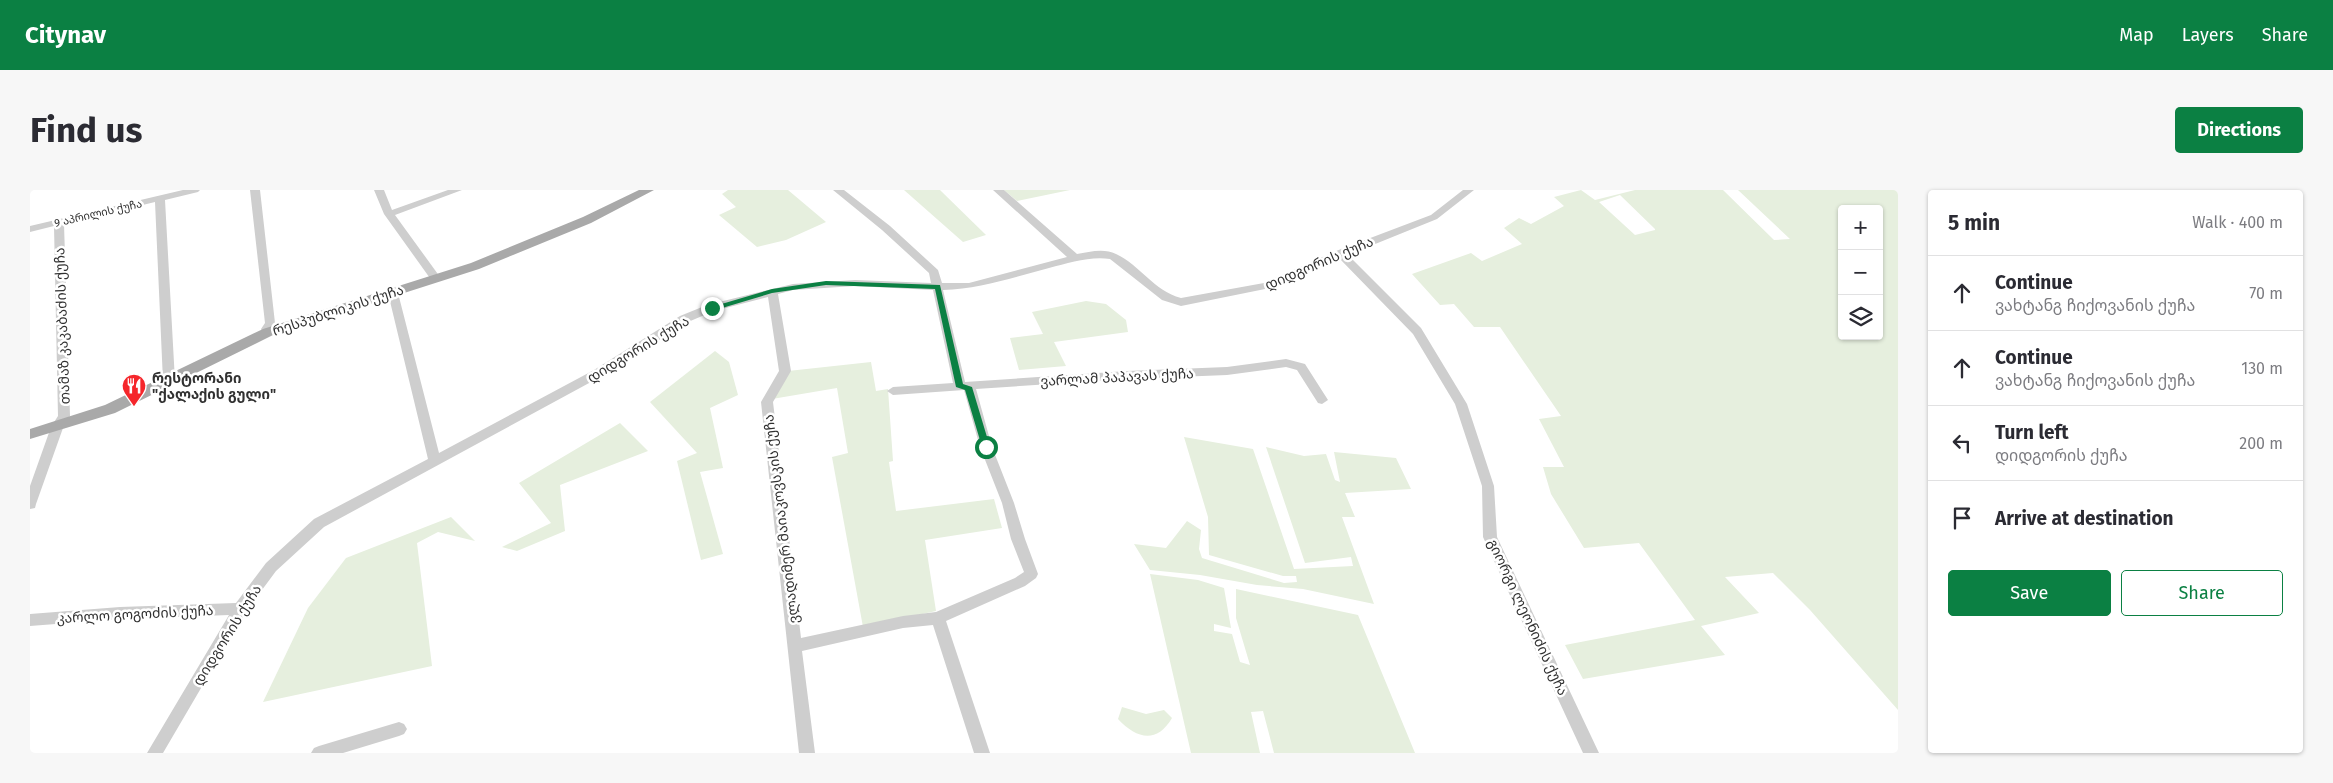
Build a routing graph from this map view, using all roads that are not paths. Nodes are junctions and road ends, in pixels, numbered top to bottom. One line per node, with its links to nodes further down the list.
1 (195, 190): 10 (street, 9 აპრილის ქუჩა)
2 (248, 190): 20 (street)
3 (255, 190): 20 (street)
4 (379, 190): 11 (street)
5 (457, 190): 11 (street)
6 (648, 190): 16 (main road, რესპუბლიკის ქუჩა)
7 (838, 190): 17 (street)
8 (998, 190): 15 (street)
9 (1469, 190): 14 (street, დიდგორის ქუჩა)
10 (160, 198): 12 (street, 9 აპრილის ქუჩა); 21 (street)
11 (389, 214): 16 (street)
12 (59, 222): 13 (street, 9 აპრილის ქუჩა); 25 (street, თამაზ კაკაბაძის ქუჩა)
13 (30, 229)
14 (1340, 253): 15 (street, დიდგორის ქუჩა); 38 (street, გიორგი ლეონიძის ქუჩა)
15 (1075, 258): 17 (street, დიდგორის ქუჩა)
16 (436, 279): 19 (main road, რესპუბლიკის ქუჩა)
17 (938, 287): 18 (street, დიდგორის ქუჩა); 22 (street)
18 (772, 291): 27 (street, დიდგორის ქუჩა); 32 (street, ვლადიმერ მაიაკოვსკის ქუჩა)
19 (393, 293): 20 (main road, რესპუბლიკის ქუჩა); 27 (street)
20 (267, 331): 21 (main road, რესპუბლიკის ქუჩა)
21 (169, 381): 25 (main road, რესპუბლიკის ქუჩა)
22 (964, 387): 23 (street, ვარლამ პაპავას ქუჩა); 24 (street, ვარლამ პაპავას ქუჩა); 30 (street)
23 (893, 391)
24 (1322, 400)
25 (57, 427): 26 (main road, რესპუბლიკის ქუჩა); 28 (street, თამაზ კაკაბაძის ქუჩა)
26 (30, 434)
27 (435, 462): 29 (street, დიდგორის ქუჩა)
28 (30, 504)
29 (240, 608): 31 (street, კარლო გოგოძის ქუჩა); 34 (street, დიდგორის ქუჩა)
30 (938, 618): 32 (street); 37 (street)
31 (30, 620)
32 (796, 646): 36 (street, ვლადიმერ მაიაკოვსკის ქუჩა)
33 (399, 728): 35 (street)
34 (156, 753)
35 (319, 753)
36 (807, 753)
37 (982, 753)
38 (1591, 753)

